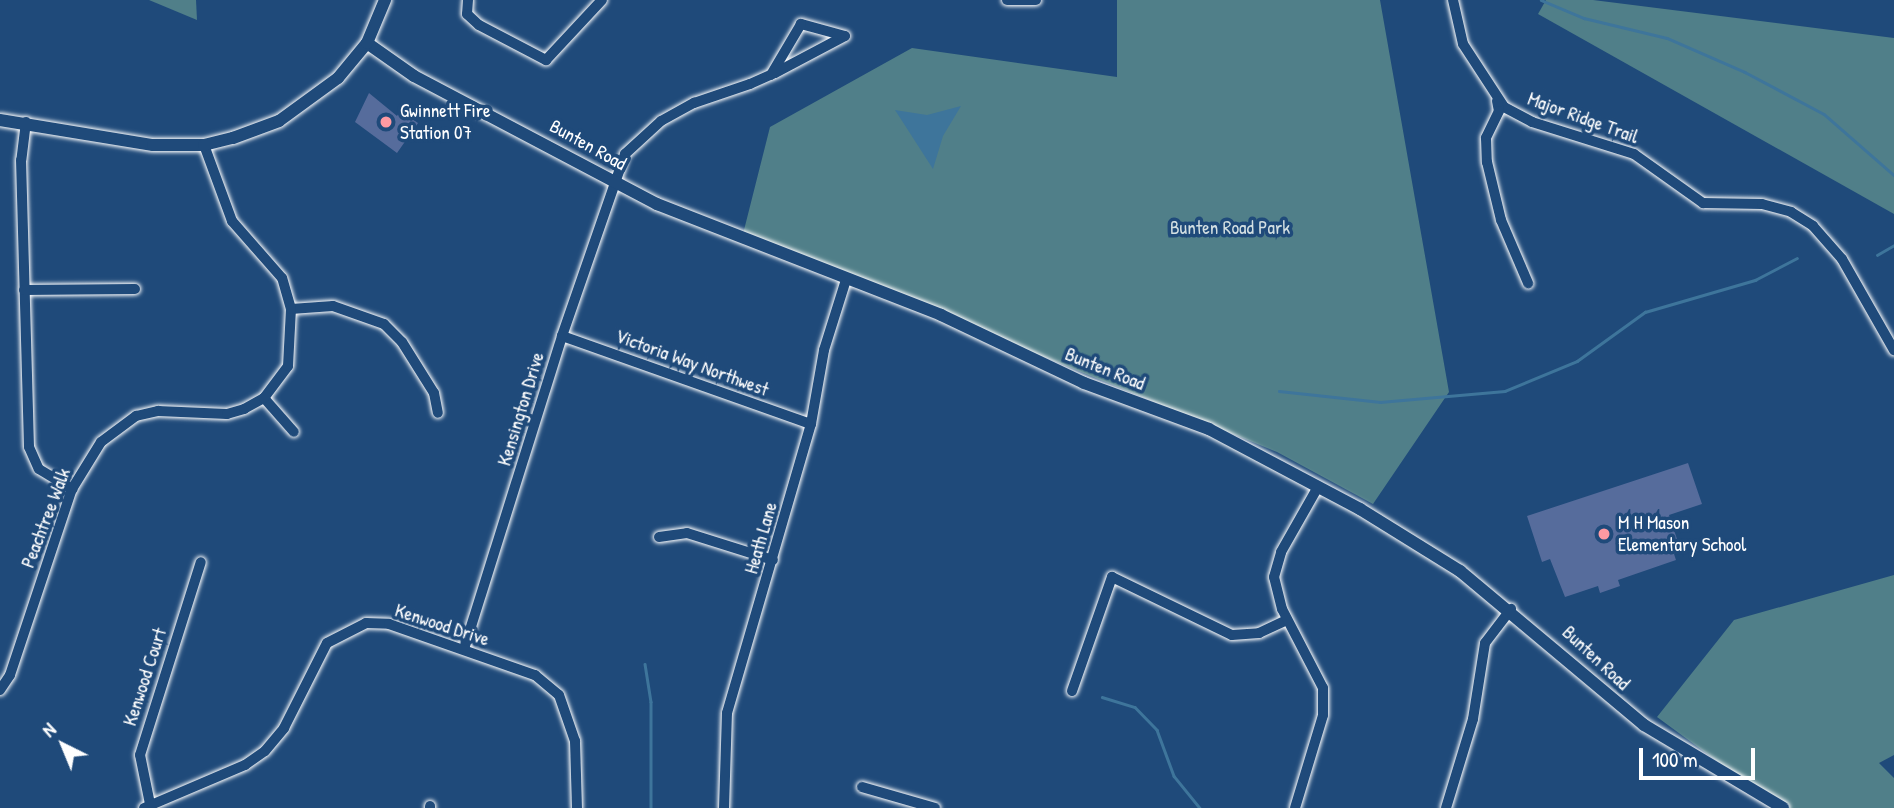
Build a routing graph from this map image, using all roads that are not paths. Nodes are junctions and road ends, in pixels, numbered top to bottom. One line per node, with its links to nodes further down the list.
1 (385, 0): 7 (street)
2 (468, 0): 3 (street)
3 (603, 0)
4 (1007, 0): 5 (street)
5 (1036, 0)
6 (1453, 0): 9 (street, Major Ridge Trail)
7 (367, 43): 12 (street); 13 (street, Bunten Road)
8 (771, 75): 8 (street, Kensington Drive); 13 (street, Kensington Drive)
9 (1496, 93): 15 (street); 20 (street, Major Ridge Trail)
10 (0, 120): 11 (street)
11 (26, 122): 12 (street); 17 (street)
12 (204, 145): 18 (street, Peachtree Walk)
13 (612, 180): 14 (street, Bunten Road); 19 (street, Kensington Drive)
14 (846, 280): 23 (street, Heath Lane); 25 (street, Bunten Road)
15 (1528, 283)
16 (135, 289): 17 (street)
17 (24, 290): 26 (street)
18 (291, 309): 21 (street, Peachtree Walk); 22 (street)
19 (562, 336): 23 (street, Victoria Way Northwest); 32 (street, Kensington Drive)
20 (1894, 350)
21 (264, 398): 24 (street); 26 (street, Peachtree Walk)
22 (438, 413)
23 (811, 424): 28 (street, Heath Lane)
24 (295, 432)
25 (1318, 487): 30 (street, Bunten Road); 31 (street)
26 (72, 489): 33 (street, Peachtree Walk)
27 (659, 537): 28 (street)
28 (773, 560): 39 (street, Heath Lane)
29 (201, 562): 36 (street, Kenwood Court)
30 (1511, 609): 41 (street); 42 (street, Bunten Road)
31 (1287, 620): 34 (street); 40 (street)
32 (464, 649): 36 (street, Kenwood Drive); 38 (street, Kenwood Drive)
33 (0, 690)
34 (1072, 691)
35 (862, 787): 37 (street)
36 (147, 806)
37 (929, 807)
38 (577, 808)
39 (724, 808)
40 (1295, 808)
41 (1446, 808)
42 (1783, 808)

